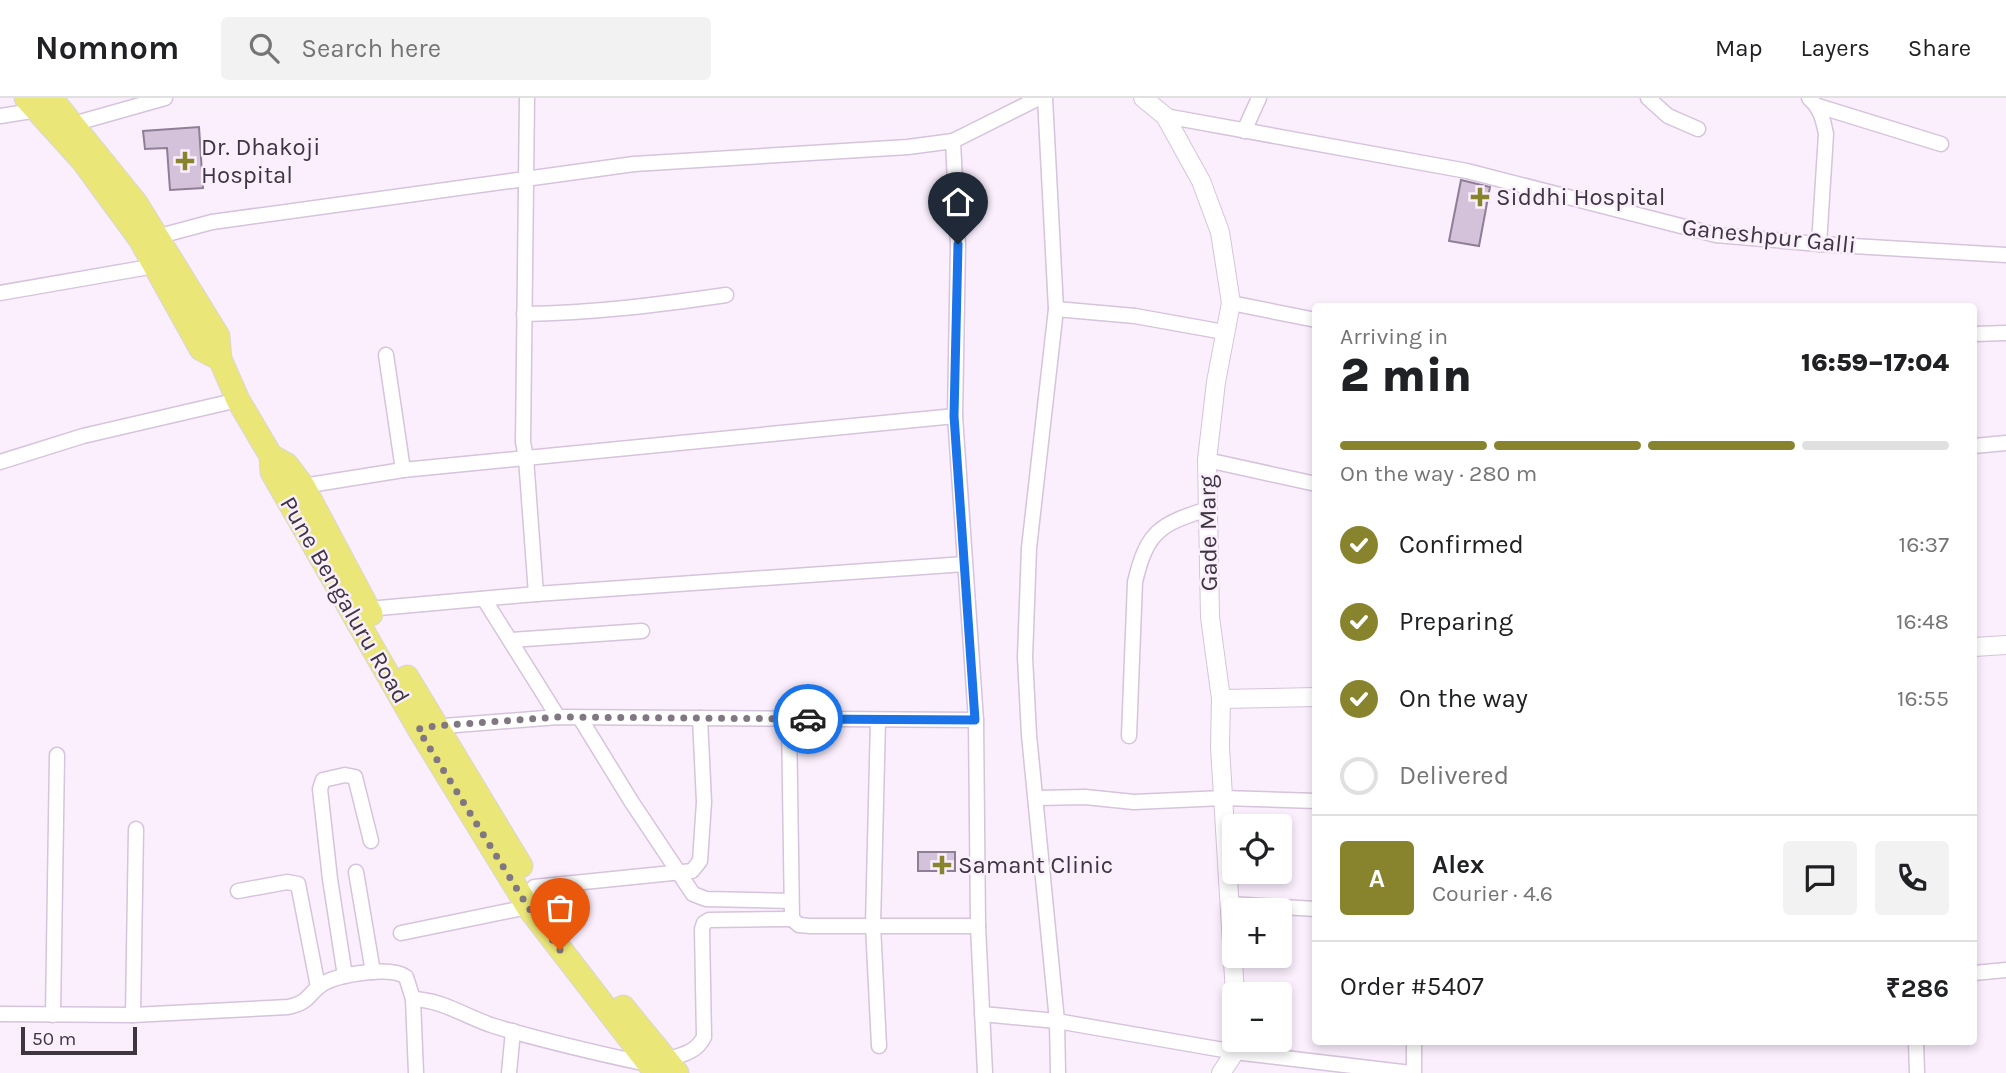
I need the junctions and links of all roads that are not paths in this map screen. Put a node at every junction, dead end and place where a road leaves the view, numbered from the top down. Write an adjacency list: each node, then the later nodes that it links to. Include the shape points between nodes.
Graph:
1 (164, 98): 12 (street)
2 (527, 98): 17 (street)
3 (1039, 98): 15 (street)
4 (1045, 98): 25 (street)
5 (1143, 98): 11 (street, Gade Marg)
6 (1259, 98): 14 (street)
7 (1648, 98): 13 (street, via 1668,116)
8 (38, 102): 10 (street); 12 (main road, Pune Bengaluru Road); 21 (main road, Pune Bengaluru Road)
9 (1814, 102): 16 (street); 19 (street, via 1826,134)
10 (0, 116)
11 (1165, 116): 14 (street, Ganeshpur Galli); 24 (street, Gade Marg, via 1201,181 1220,232)
12 (73, 124): 18 (main road, Pune Bengaluru Road, via 118,178)
13 (1698, 129)
14 (1244, 131): 19 (street, Ganeshpur Galli, via 1467,171 1716,235)
15 (953, 141): 17 (street, via 634,164); 34 (street, via 958,244)
16 (1941, 144)
17 (525, 179): 18 (street, via 212,222); 26 (street)
18 (156, 237): 32 (main road, Pune Bengaluru Road, via 218,336)
19 (1819, 244): 20 (street, Ganeshpur Galli)
20 (2006, 255)
21 (155, 266): 22 (street); 32 (main road, Pune Bengaluru Road, via 201,349)
22 (0, 293)
23 (726, 295): 26 (street, via 606,311)
24 (1231, 303): 27 (street); 28 (street, Gade Marg)
25 (1056, 309): 28 (street, via 1135,316); 64 (street, via 1029,548 1025,657)
26 (524, 314): 38 (street)
27 (1312, 319)
28 (1224, 332): 39 (street, Gade Marg)
29 (2006, 333): 30 (street)
30 (1977, 334)
31 (386, 355): 41 (street)
32 (220, 359): 33 (main road, Pune Bengaluru Road)
33 (238, 400): 37 (main road, Pune Bengaluru Road); 40 (street, via 83,436)
34 (954, 416): 38 (street); 45 (street)
35 (2006, 443): 36 (street)
36 (1977, 446)
37 (271, 456): 43 (main road, via 287,465); 61 (main road, Pune Bengaluru Road, via 272,472)
38 (526, 458): 41 (street); 46 (street)
39 (1207, 460): 42 (street); 44 (street, Gade Marg)
40 (0, 462)
41 (403, 470): 43 (street)
42 (1312, 483)
43 (303, 486): 48 (main road)
44 (1208, 509): 54 (street, Gade Marg, via 1210,617); 62 (street, via 1173,520 1155,533 1141,558 1135,582)
45 (965, 564): 46 (street); 60 (street)
46 (536, 594): 47 (street)
47 (484, 599): 48 (street); 50 (street)
48 (368, 609): 61 (main road)
49 (642, 631): 50 (street)
50 (511, 639): 55 (street)
51 (2006, 645): 52 (street)
52 (1977, 647)
53 (1312, 697): 54 (street)
54 (1222, 699): 65 (street, Gade Marg)
55 (558, 717): 56 (street); 61 (street)
56 (580, 718): 57 (street); 70 (street)
57 (700, 718): 58 (street); 70 (street, via 704,802 700,862 692,871)
58 (789, 719): 59 (street); 74 (street)
59 (878, 720): 60 (street); 78 (street)
60 (975, 720): 79 (street)
61 (427, 728): 72 (main road)
62 (1129, 736)
63 (57, 755): 89 (street)
64 (1036, 798): 65 (street, via 1134,802); 91 (street)
65 (1223, 798): 66 (street); 73 (street, Gade Marg)
66 (1312, 801)
67 (136, 829): 90 (street)
68 (371, 841): 84 (street, via 355,777 323,780 320,789 330,879)
69 (356, 872): 82 (street)
70 (680, 873): 72 (street); 74 (street, via 698,897)
71 (238, 891): 85 (street, via 298,884)
72 (531, 897): 80 (street); 99 (main road, via 544,905)
73 (1229, 898)
74 (791, 901): 77 (street)
75 (1292, 908): 76 (street)
76 (1312, 909)
77 (792, 919): 78 (street, via 810,926); 99 (street, via 704,923 704,1037 693,1051)
78 (873, 925): 79 (street); 96 (street)
79 (978, 926): 88 (street)
80 (401, 933)
81 (2006, 970): 83 (street)
82 (373, 972): 84 (street); 86 (street, via 402,974)
83 (1977, 973)
84 (345, 976): 85 (street)
85 (318, 987): 90 (street, via 302,1004 288,1007)
86 (413, 999): 92 (street, via 429,999); 100 (street)
87 (0, 1014): 89 (street)
88 (982, 1014): 91 (street); 102 (street)
89 (53, 1015): 90 (street)
90 (133, 1015)
91 (1057, 1021): 93 (street); 103 (street)
92 (513, 1031): 99 (street); 101 (street)
93 (1222, 1044)
94 (1414, 1045): 105 (street)
95 (1916, 1045): 106 (street)
96 (879, 1046)
97 (1232, 1052): 104 (street)
98 (1274, 1052): 105 (street)
99 (661, 1067)
100 (416, 1073)
101 (509, 1073)
102 (985, 1073)
103 (1058, 1073)
104 (1221, 1073)
105 (1412, 1073)
106 (1917, 1073)

